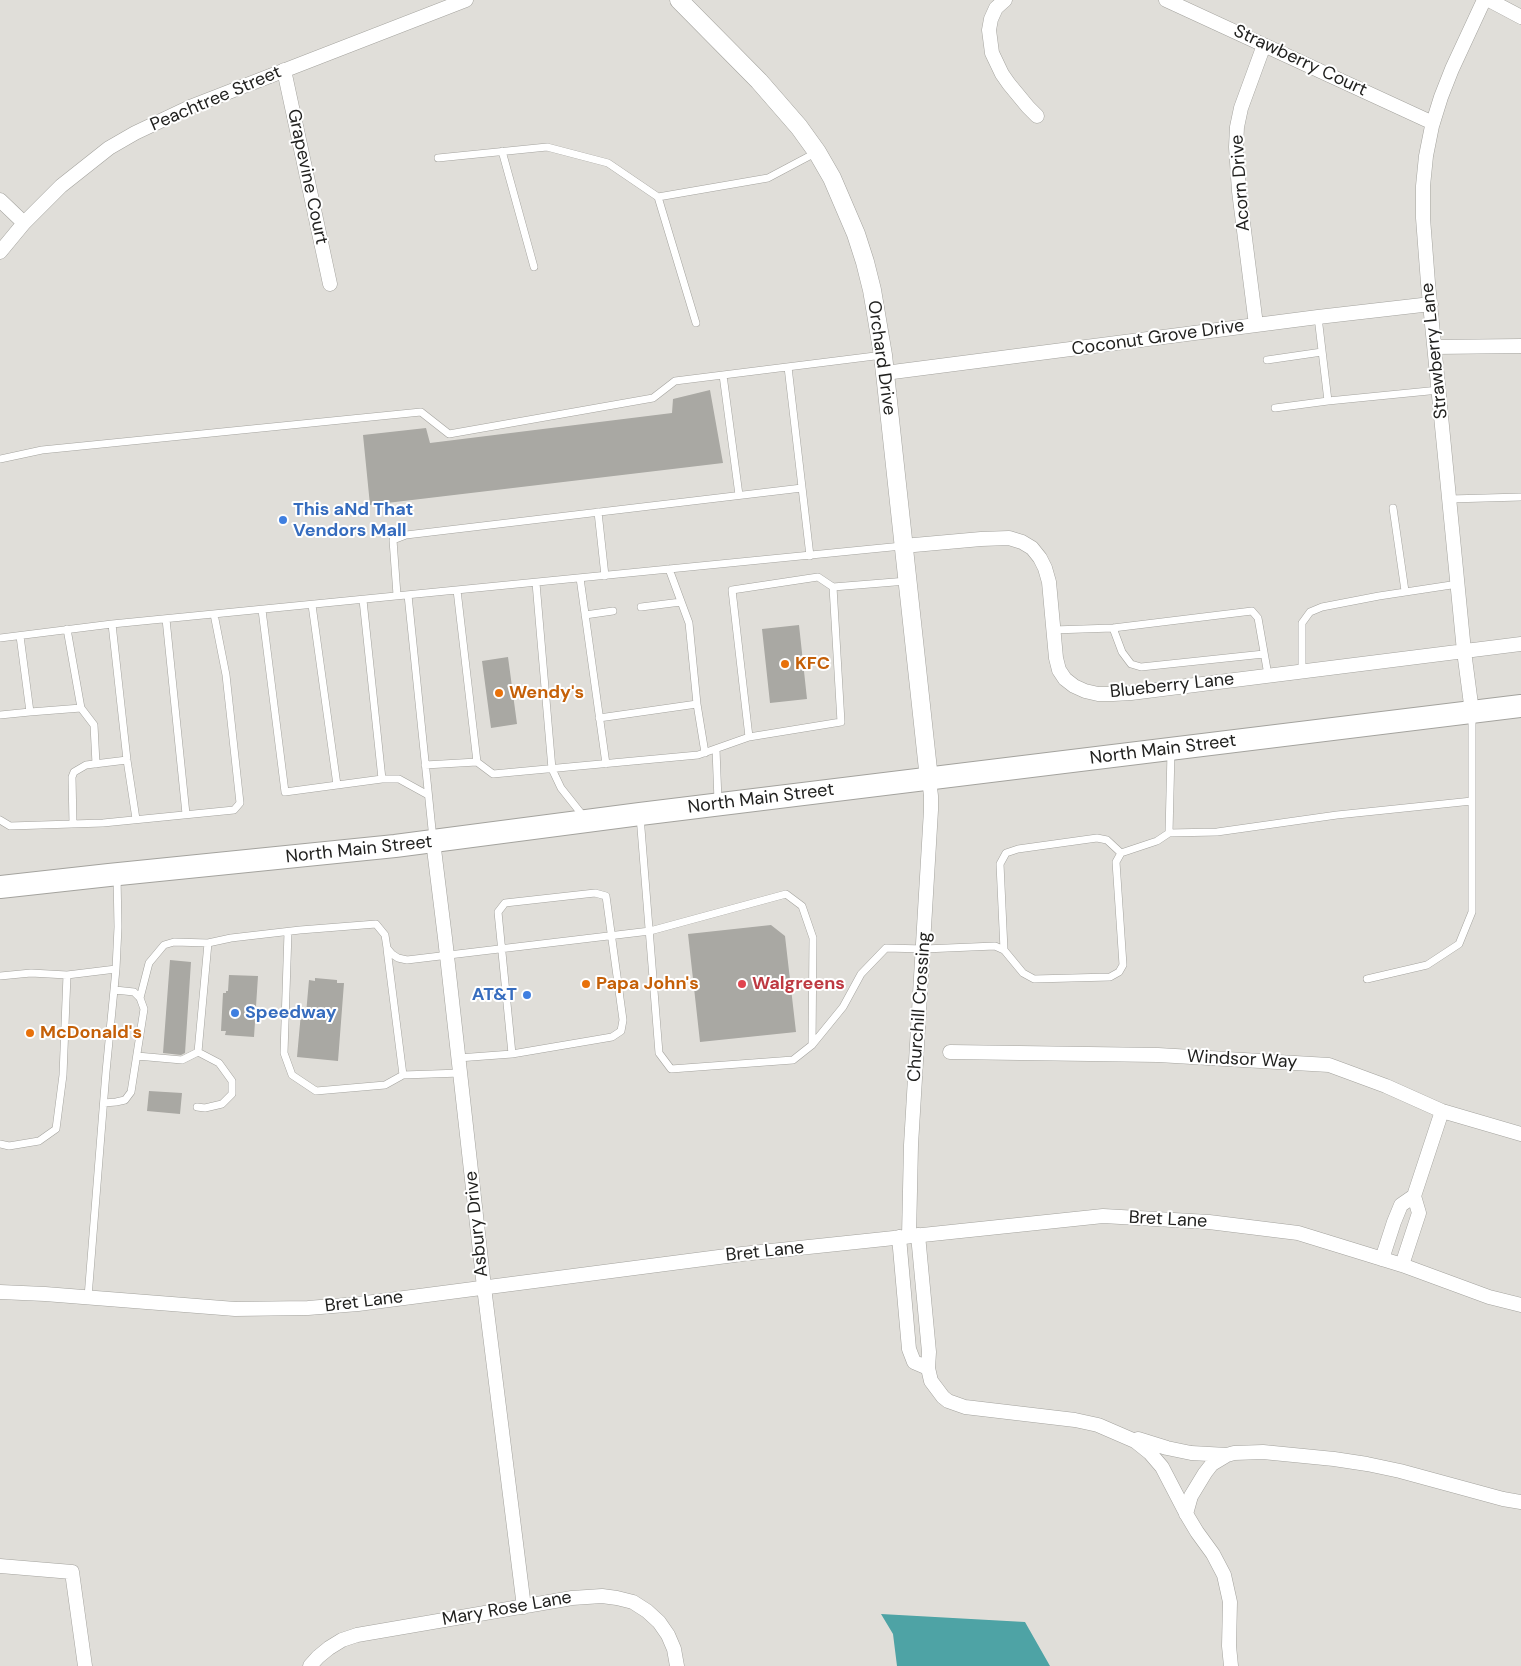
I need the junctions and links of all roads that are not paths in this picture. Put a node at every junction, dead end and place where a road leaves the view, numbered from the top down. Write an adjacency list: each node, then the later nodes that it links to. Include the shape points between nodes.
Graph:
1 (466, 0): 9 (street, Peachtree Street)
2 (679, 0): 13 (street, Orchard Drive, via 780,103)
3 (1005, 0): 10 (street, via 991,18 992,53 1002,74)
4 (1166, 0): 8 (street, Strawberry Court)
5 (1484, 0): 11 (street, Strawberry Lane, via 1452,70)
6 (1489, 0): 7 (street)
7 (1521, 17)
8 (1264, 45): 11 (street, Strawberry Court); 24 (street, Acorn Drive, via 1241,108 1236,147)
9 (284, 70): 17 (street, Peachtree Street, via 190,107 135,133 85,166); 20 (street, Grapevine Court)
10 (1037, 116)
11 (1433, 123): 21 (street, Strawberry Lane, via 1423,186)
12 (502, 152): 14 (lane); 15 (lane, via 548,147 608,163); 19 (lane)
13 (817, 152): 15 (lane, via 768,178); 28 (street, Orchard Drive, via 856,234 872,290)
14 (438, 158)
15 (658, 197): 23 (lane)
16 (0, 200): 17 (street)
17 (24, 223): 18 (street, Peachtree Street)
18 (0, 252)
19 (534, 267)
20 (330, 284)
21 (1431, 304): 22 (street, Coconut Grove Drive); 26 (street, Strawberry Lane)
22 (1318, 317): 24 (street, Coconut Grove Drive); 27 (lane)
23 (696, 322)
24 (1256, 325): 31 (street, Coconut Grove Drive)
25 (1521, 346): 26 (street)
26 (1435, 347): 33 (street, Strawberry Lane)
27 (1322, 352): 29 (lane); 34 (lane)
28 (883, 355): 30 (lane); 31 (street, Orchard Drive)
29 (1267, 360)
30 (788, 367): 32 (lane); 37 (lane)
31 (885, 373): 43 (street, Orchard Drive)
32 (723, 375): 36 (lane, via 675,381 653,398 449,434 421,412 42,450); 38 (lane)
33 (1439, 390): 34 (lane); 40 (street, Strawberry Lane)
34 (1328, 401): 35 (lane)
35 (1275, 408)
36 (0, 459)
37 (802, 488): 38 (lane); 44 (lane)
38 (739, 495): 42 (lane)
39 (1521, 497): 40 (lane)
40 (1450, 500): 50 (street, Strawberry Lane)
41 (1393, 508): 53 (lane)
42 (598, 512): 46 (lane); 55 (lane, via 406,535 393,540)
43 (903, 546): 44 (lane); 48 (street, Orchard Drive); 68 (street, Blueberry Lane, via 996,538 1022,542 1032,548 1045,568)
44 (810, 556): 45 (lane)
45 (669, 569): 46 (lane); 57 (lane)
46 (605, 576): 47 (lane)
47 (580, 578): 49 (lane); 63 (lane)
48 (907, 581): 51 (lane); 93 (street, Orchard Drive)
49 (536, 583): 52 (lane); 92 (lane)
50 (1458, 584): 53 (lane); 72 (street, Strawberry Lane)
51 (833, 587): 83 (lane, via 841,722); 83 (lane, via 818,576 732,590)
52 (457, 590): 54 (lane); 88 (lane)
53 (1404, 592): 74 (lane, via 1310,612 1302,623)
54 (408, 595): 55 (lane); 91 (lane)
55 (397, 596): 56 (lane)
56 (363, 600): 58 (lane); 94 (lane)
57 (681, 602): 59 (lane); 76 (lane, via 689,623)
58 (312, 605): 60 (lane); 95 (lane)
59 (641, 607)
60 (262, 610): 62 (lane); 95 (lane, via 285,792)
61 (613, 611): 63 (lane)
62 (214, 614): 64 (lane); 99 (lane, via 226,675 240,803 234,810)
63 (585, 615): 82 (lane)
64 (166, 619): 65 (lane); 99 (lane)
65 (112, 624): 67 (lane); 87 (lane)
66 (1113, 628): 68 (lane); 73 (lane, via 1122,652 1131,664 1141,667); 73 (lane, via 1252,611 1258,618)
67 (67, 629): 69 (lane); 78 (lane)
68 (1053, 630): 75 (street, Blueberry Lane, via 1059,670 1065,679 1085,691 1113,694)
69 (20, 636): 70 (lane); 79 (lane)
70 (0, 638)
71 (1521, 644): 72 (street, Blueberry Lane)
72 (1464, 651): 74 (street, Blueberry Lane); 80 (street, Strawberry Lane)
73 (1264, 654): 75 (lane)
74 (1302, 671): 75 (street, Blueberry Lane)
75 (1268, 675)
76 (697, 704): 82 (lane); 86 (lane)
77 (1521, 706): 80 (main road, North Main Street)
78 (81, 708): 79 (lane); 89 (lane, via 94,725)
79 (30, 712): 81 (lane)
80 (1472, 712): 85 (main road, North Main Street); 97 (lane)
81 (0, 716)
82 (599, 718): 90 (lane)
83 (749, 737): 84 (lane)
84 (716, 748): 86 (lane); 98 (lane)
85 (1171, 749): 93 (main road, North Main Street); 105 (lane)
86 (705, 753): 90 (lane)
87 (127, 760): 89 (lane); 101 (lane)
88 (477, 762): 91 (lane); 92 (lane, via 492,774)
89 (96, 764): 104 (lane, via 86,765 72,777)
90 (606, 764): 92 (lane)
91 (425, 765): 96 (lane)
92 (552, 769): 103 (lane, via 561,788)
93 (929, 778): 98 (main road, North Main Street); 116 (street, Churchill Crossing, via 932,796)
94 (382, 779): 95 (lane); 96 (lane, via 399,779)
95 (337, 785)
96 (428, 795): 106 (lane)
97 (1472, 801): 105 (lane, via 1216,832); 122 (lane, via 1472,912 1459,944 1427,965)
98 (718, 804): 100 (main road, North Main Street)
99 (186, 814): 101 (lane)
100 (640, 814): 103 (main road, North Main Street); 110 (lane)
101 (136, 819): 104 (lane)
102 (0, 820): 104 (lane, via 10,826)
103 (588, 821): 106 (main road, North Main Street)
104 (73, 824)
105 (1169, 833): 107 (lane, via 1157,841)
106 (433, 841): 108 (main road, North Main Street); 118 (street, Asbury Drive)
107 (1121, 853): 117 (lane, via 1107,840 1097,838 1006,853 1000,864); 117 (lane, via 1116,862 1123,965 1119,972 1110,977 1034,979 1023,973)
108 (117, 874): 109 (main road, North Main Street); 119 (lane)
109 (0, 888)
110 (650, 931): 112 (lane); 125 (lane, via 659,1053 671,1069 793,1060); 125 (lane, via 786,894 802,906 813,938)
111 (288, 932): 113 (lane); 114 (lane, via 376,924 385,935); 132 (lane, via 284,1053 292,1075 316,1091 384,1085)
112 (610, 935): 115 (lane); 115 (lane, via 606,896 595,893 506,903 498,912); 128 (lane, via 623,1020 621,1031 612,1037)
113 (208, 943): 124 (lane, via 174,942 164,945 149,963); 126 (lane)
114 (387, 948): 118 (lane, via 398,958 407,960); 132 (lane)
115 (500, 949): 118 (lane); 128 (lane)
116 (924, 949): 117 (lane, via 995,946); 125 (lane, via 886,948 861,974 843,1007); 139 (street, Churchill Crossing, via 910,1166)
117 (1004, 950)
118 (447, 956): 130 (street, Asbury Drive)
119 (116, 969): 120 (lane); 123 (lane)
120 (67, 975): 121 (lane, via 31,972); 137 (lane, via 63,1075 56,1129 39,1142)
121 (0, 976)
122 (1367, 979)
123 (115, 990): 124 (lane, via 128,990); 133 (lane)
124 (140, 998): 129 (lane, via 144,1009)
125 (812, 1045)
126 (198, 1052): 129 (lane, via 182,1060); 134 (lane, via 220,1064 232,1081 232,1094 222,1104)
127 (950, 1052): 135 (street, Windsor Way, via 1158,1055 1329,1065)
128 (512, 1054): 130 (lane)
129 (137, 1056): 133 (lane, via 129,1096 122,1102)
130 (458, 1058): 131 (street, Asbury Drive)
131 (460, 1073): 132 (lane); 142 (street, Asbury Drive)
132 (403, 1075)
133 (104, 1103): 144 (lane)
134 (197, 1107)
135 (1442, 1111): 136 (street, Windsor Way); 138 (street)
136 (1521, 1134)
137 (0, 1144)
138 (1414, 1196): 140 (street, via 1401,1205); 141 (street, via 1419,1214)
139 (909, 1236): 140 (street, Bret Lane, via 1103,1216 1209,1222 1298,1234); 142 (street, Bret Lane); 146 (street, via 929,1352); 146 (street, via 909,1348 914,1362)
140 (1382, 1259): 141 (street, Bret Lane)
141 (1402, 1265): 145 (street, Bret Lane, via 1489,1297)
142 (484, 1287): 144 (street, Bret Lane, via 358,1304 283,1310); 152 (street, Asbury Drive)
143 (0, 1292): 144 (street, Bret Lane)
144 (88, 1297)
145 (1521, 1304)
146 (928, 1368): 147 (street, via 931,1381 943,1397 965,1407 1076,1420)
147 (1118, 1433): 148 (street, via 1191,1453); 150 (street, via 1136,1441 1162,1466)
148 (1227, 1455): 149 (street, via 1263,1452 1367,1464); 150 (street, via 1212,1464 1205,1473 1191,1496)
149 (1521, 1502)
150 (1186, 1514): 156 (street, via 1224,1575 1230,1602)
151 (0, 1566): 153 (street, via 72,1572)
152 (524, 1606): 154 (street, Mary Rose Lane, via 357,1635 329,1648); 155 (street, Mary Rose Lane, via 587,1596 633,1602 659,1622 668,1635)
153 (85, 1666)
154 (310, 1666)
155 (678, 1666)
156 (1231, 1666)

